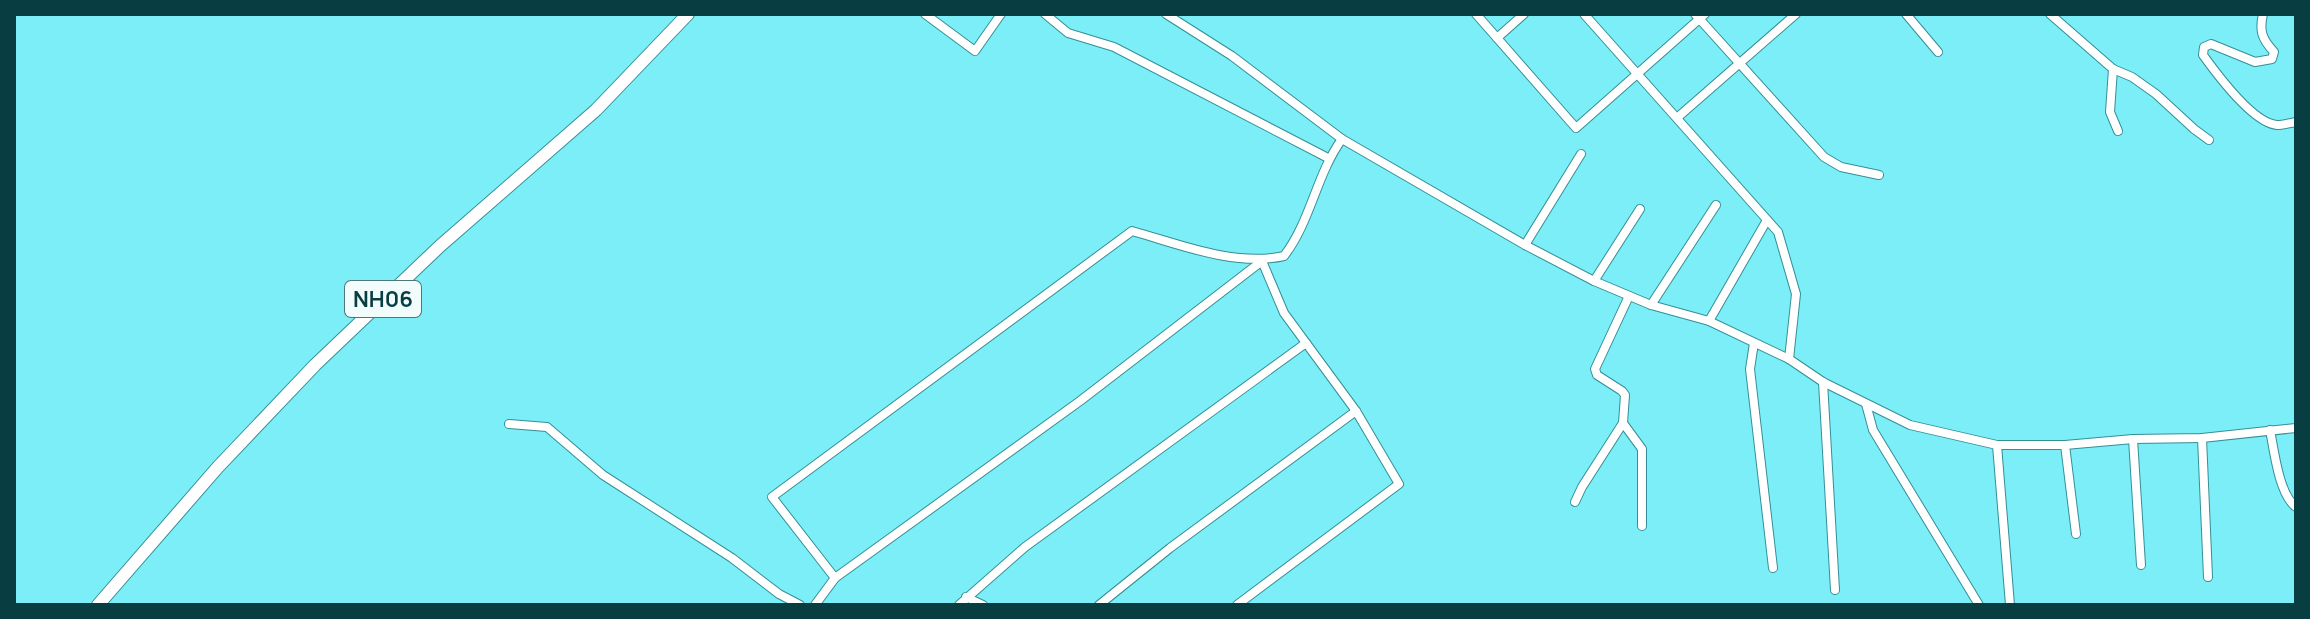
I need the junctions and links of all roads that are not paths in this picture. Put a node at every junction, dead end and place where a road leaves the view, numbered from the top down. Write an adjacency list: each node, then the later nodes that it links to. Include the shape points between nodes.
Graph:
1 (688, 14): 60 (main road, NH06, via 596,110 440,246 315,365 207,478)
2 (925, 14): 3 (street, via 975,51)
3 (1001, 14)
4 (1045, 14): 25 (street, via 1068,33 1114,47)
5 (1166, 14): 22 (street)
6 (1476, 14): 14 (street)
7 (1524, 14): 14 (street)
8 (1584, 14): 18 (street)
9 (1796, 14): 16 (street)
10 (1906, 14): 15 (street)
11 (2050, 14): 17 (street)
12 (2263, 14): 20 (street, via 2260,28 2274,52 2272,59 2255,62 2211,44 2203,55 2225,87 2263,120 2275,125)
13 (1700, 16): 16 (street); 18 (street)
14 (1497, 38): 18 (street, via 1576,128)
15 (1938, 52)
16 (1739, 62): 19 (street); 26 (street, via 1824,157 1841,167)
17 (2113, 69): 21 (street, via 2110,112); 23 (street, via 2156,94)
18 (1637, 75): 19 (street)
19 (1678, 117): 29 (street)
20 (2296, 122)
21 (2118, 131)
22 (1342, 139): 25 (street); 30 (street)
23 (2209, 140)
24 (1581, 154): 30 (street)
25 (1328, 158): 31 (street, via 1298,238 1284,256)
26 (1879, 175)
27 (1716, 205): 34 (street)
28 (1640, 209): 32 (street)
29 (1767, 220): 35 (street); 38 (street, via 1778,232 1796,294)
30 (1525, 245): 32 (street)
31 (1262, 261): 36 (street, via 1284,313); 57 (street); 57 (street, via 1132,231 910,393 772,497)
32 (1594, 281): 33 (street)
33 (1629, 296): 34 (street); 42 (street, via 1595,369 1625,395)
34 (1651, 305): 35 (street)
35 (1709, 321): 37 (street)
36 (1306, 343): 41 (street); 59 (street, via 1025,547)
37 (1754, 343): 38 (street); 55 (street, via 1750,369)
38 (1789, 359): 39 (street)
39 (1823, 382): 40 (street); 58 (street)
40 (1866, 404): 48 (street, via 1910,425); 67 (street, via 1873,430)
41 (1356, 411): 65 (street); 66 (street, via 1399,484)
42 (1623, 423): 50 (street); 52 (street, via 1642,449)
43 (509, 424): 61 (street, via 547,427 603,475)
44 (2296, 428): 45 (street)
45 (2270, 430): 46 (street); 51 (street, via 2289,502)
46 (2202, 438): 47 (street); 56 (street)
47 (2133, 439): 49 (street); 54 (street)
48 (1997, 445): 49 (street); 68 (street)
49 (2065, 445): 53 (street)
50 (1575, 502)
51 (2296, 507)
52 (1642, 526)
53 (2076, 534)
54 (2141, 565)
55 (1773, 568)
56 (2208, 577)
57 (835, 578): 62 (street)
58 (1835, 590)
59 (966, 597): 63 (street); 64 (street)
60 (98, 605)
61 (800, 605)
62 (815, 605)
63 (959, 605)
64 (983, 605)
65 (1099, 605)
66 (1237, 605)
67 (1979, 605)
68 (2010, 605)

